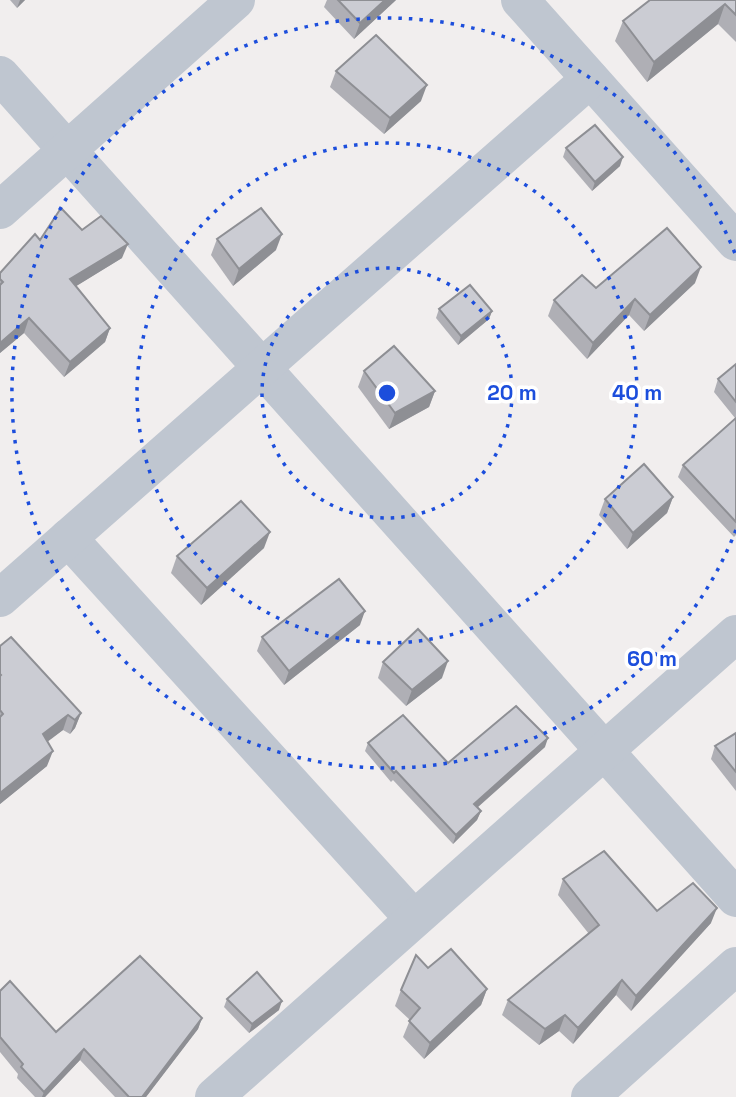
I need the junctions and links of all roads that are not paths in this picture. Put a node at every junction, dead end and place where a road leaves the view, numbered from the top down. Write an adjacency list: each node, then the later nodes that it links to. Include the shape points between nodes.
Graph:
1 (236, 0): 5 (street)
2 (520, 0): 4 (street)
3 (0, 75): 5 (street)
4 (590, 79): 7 (street); 8 (street)
5 (67, 150): 6 (street); 8 (street)
6 (0, 210)
7 (736, 243)
8 (261, 368): 9 (street); 12 (street)
9 (68, 538): 10 (street); 14 (street)
10 (0, 598)
11 (736, 634): 12 (street)
12 (604, 751): 13 (street); 14 (street)
13 (736, 898)
14 (414, 919): 16 (street)
15 (736, 966): 17 (street)
16 (214, 1097)
17 (590, 1097)

